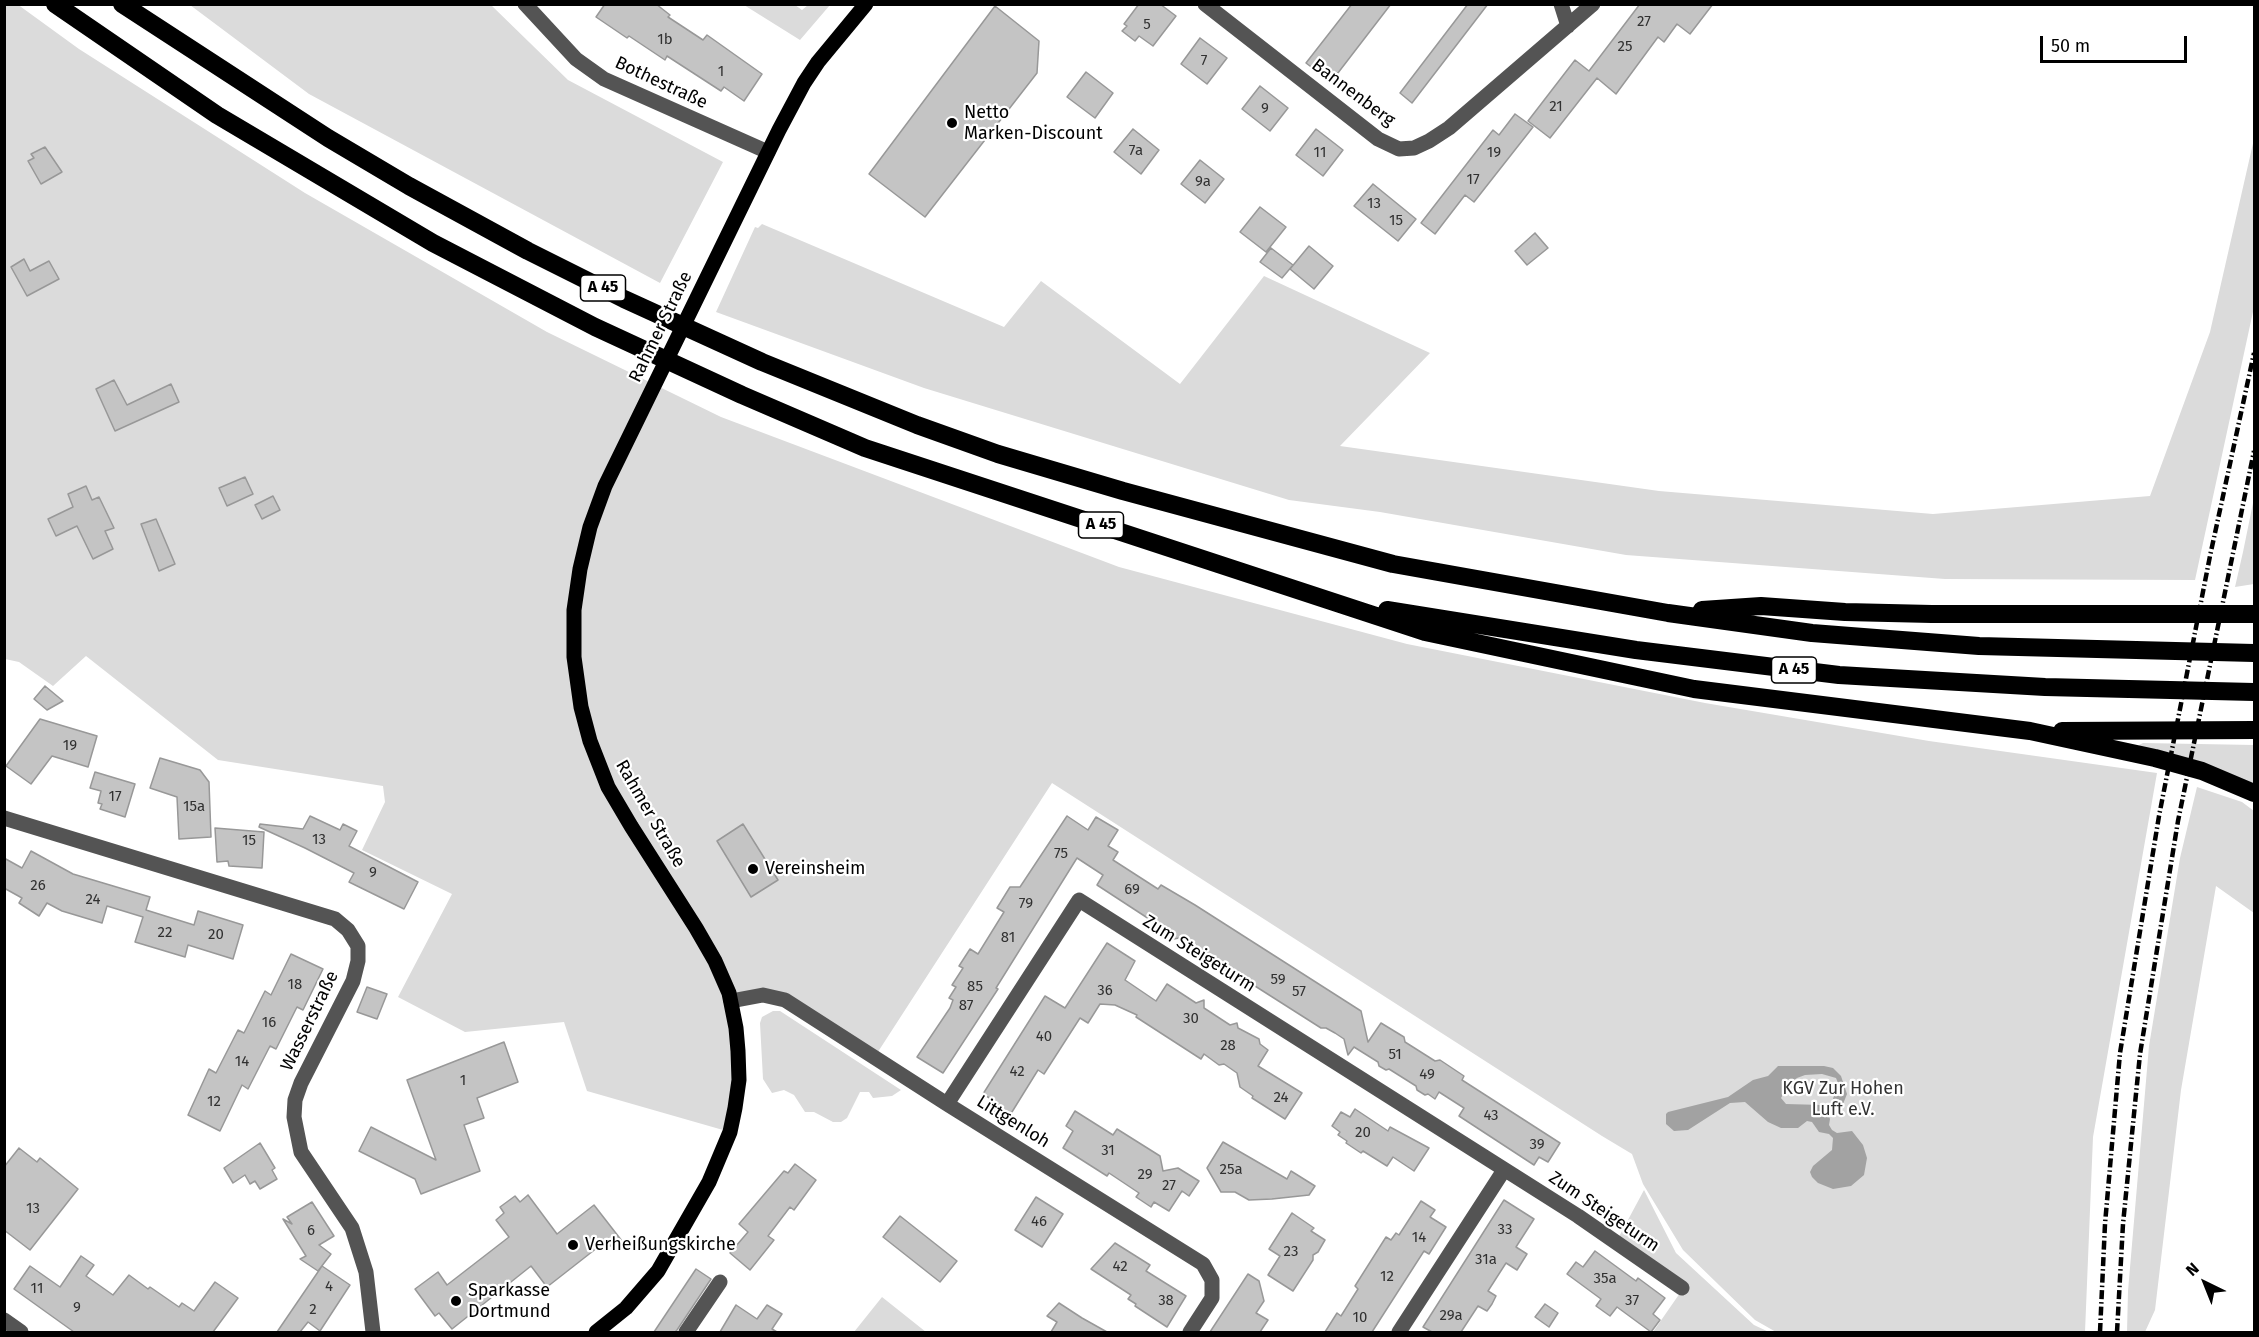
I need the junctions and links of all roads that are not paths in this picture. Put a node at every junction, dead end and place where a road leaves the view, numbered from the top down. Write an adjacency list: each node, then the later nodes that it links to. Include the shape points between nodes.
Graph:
1 (55, 4): 10 (highway, A 45, via 217,115 349,195 482,270 595,327 865,448)
2 (122, 4): 12 (highway, A 45, via 328,138 528,251 751,357 867,405 998,454 1393,564)
3 (525, 4): 9 (street, Bothestraße, via 576,59 604,79)
4 (866, 4): 9 (main road, Rahmer Straße, via 804,83)
5 (1205, 4): 8 (street, Bannenberg, via 1378,139 1399,149 1414,148 1449,128)
6 (1561, 4): 8 (street)
7 (1593, 4): 8 (street, Bannenberg)
8 (1568, 26)
9 (768, 152): 21 (main road, Rahmer Straße, via 613,469 590,527 576,600 574,657 590,741 608,787 696,928)
10 (1338, 602): 16 (highway, A 45, via 1636,650 1839,675 2045,687); 18 (highway, via 1425,632 1694,688)
11 (2254, 608): 13 (highway)
12 (1668, 613): 13 (highway, via 1761,606 1932,615); 15 (highway, A 45, via 1812,633 1979,646)
13 (2225, 613): 14 (highway)
14 (2254, 614)
15 (2254, 653)
16 (2254, 692)
17 (2254, 730): 18 (highway)
18 (2030, 731): 19 (highway, via 2202,771)
19 (2254, 794)
20 (4, 818): 28 (street, Wasserstraße, via 334,919 348,930 358,946 353,981 301,1083 294,1117 301,1152 352,1228 366,1272)
21 (731, 1001): 22 (street, Littgenloh, via 763,995 785,1000); 29 (main road, Rahmer Straße, via 739,1080 730,1132 718,1162 658,1271 626,1308)
22 (947, 1104): 23 (street, Zum Steigeturm, via 1078,900); 31 (street, Littgenloh, via 1203,1264 1212,1280 1212,1298)
23 (1504, 1170): 25 (street, Zum Steigeturm); 32 (street)
24 (720, 1282): 30 (street)
25 (1682, 1288)
26 (4, 1320): 27 (street)
27 (21, 1332)
28 (373, 1332)
29 (596, 1332)
30 (686, 1332)
31 (1190, 1332)
32 (1400, 1332)

